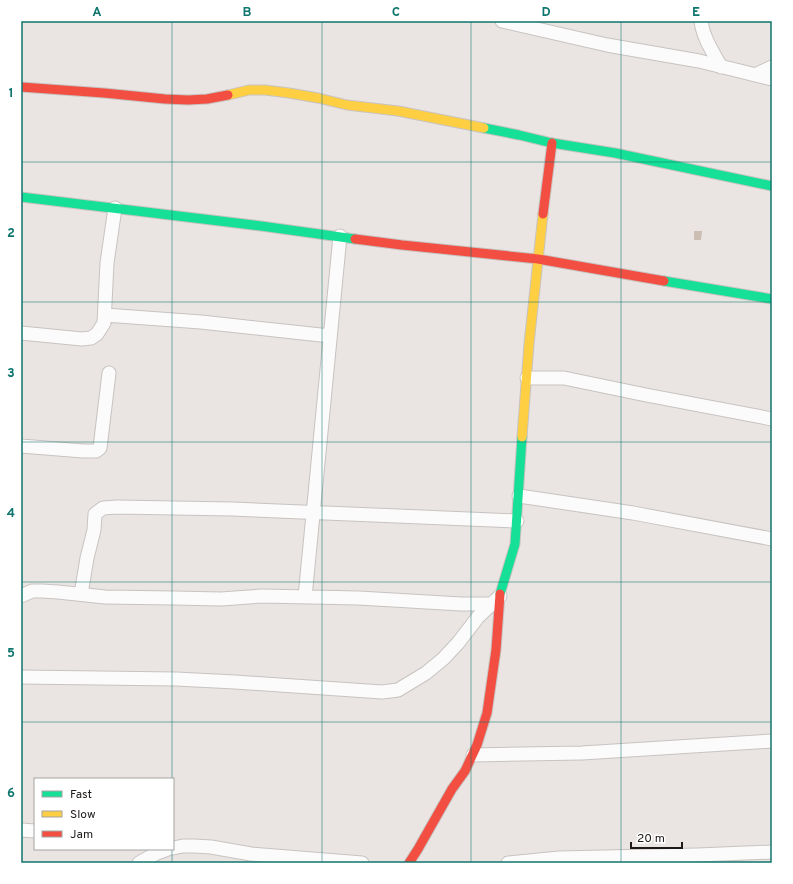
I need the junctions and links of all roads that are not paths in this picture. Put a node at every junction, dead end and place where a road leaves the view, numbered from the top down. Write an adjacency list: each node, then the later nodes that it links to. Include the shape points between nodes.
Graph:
1 (502, 21): 3 (street)
2 (701, 21): 3 (street, via 702,29)
3 (721, 67): 5 (street)
4 (772, 67): 5 (street)
5 (755, 75): 6 (street)
6 (772, 79)
7 (21, 87): 8 (street, via 188,100 207,99 249,90 289,92 347,105 398,111)
8 (552, 143): 9 (street, via 615,153); 13 (street)
9 (772, 186)
10 (21, 197): 11 (street)
11 (116, 208): 12 (street); 15 (street, via 107,263)
12 (340, 236): 13 (street); 17 (street)
13 (538, 259): 14 (street); 19 (street)
14 (772, 298)
15 (105, 315): 16 (street, via 101,328 91,338); 17 (street)
16 (21, 333)
17 (330, 336): 23 (street)
18 (109, 372): 21 (street, via 100,448 96,451 83,451)
19 (527, 378): 20 (street, via 564,378); 22 (street)
20 (772, 419)
21 (21, 446)
22 (519, 496): 24 (street); 25 (street, via 633,513)
23 (314, 512): 24 (street); 26 (street, via 103,508 95,514); 28 (street)
24 (517, 521): 29 (street, via 515,544)
25 (772, 539)
26 (81, 594): 27 (street, via 32,591); 28 (street, via 105,597 221,599 262,596)
27 (21, 596)
28 (305, 597): 29 (street, via 461,604)
29 (496, 600): 30 (street, via 478,617 443,659 398,690 382,692 176,679); 32 (street, via 496,650 487,713)
30 (21, 677)
31 (772, 741): 32 (street, via 582,753)
32 (473, 755): 40 (street)
33 (21, 830): 34 (street)
34 (34, 831)
35 (176, 846): 39 (street, via 211,847 251,854)
36 (165, 850): 38 (street)
37 (772, 852): 41 (street, via 559,858)
38 (139, 863)
39 (362, 863)
40 (411, 863)
41 (508, 863)

